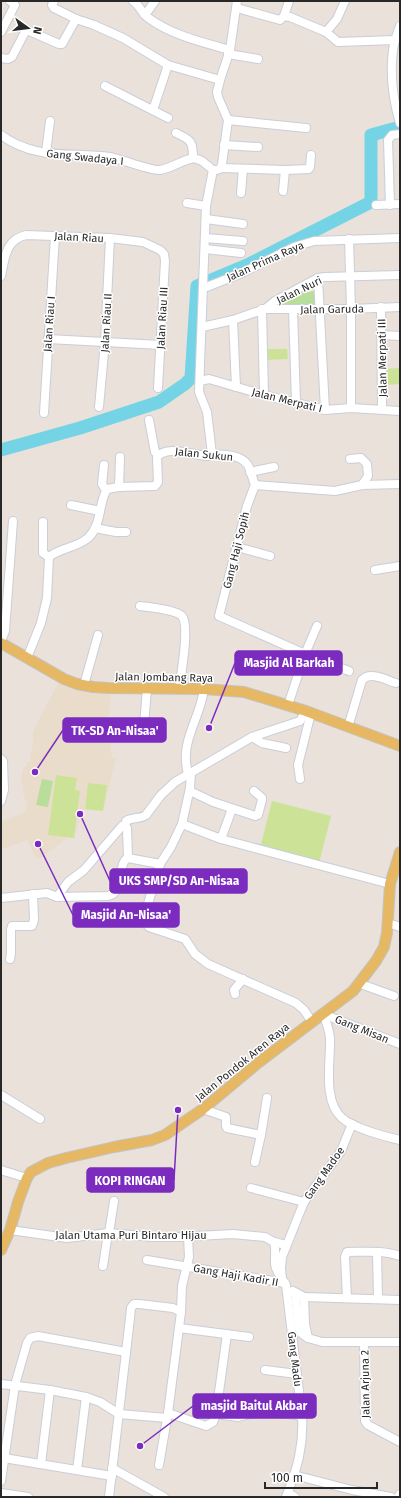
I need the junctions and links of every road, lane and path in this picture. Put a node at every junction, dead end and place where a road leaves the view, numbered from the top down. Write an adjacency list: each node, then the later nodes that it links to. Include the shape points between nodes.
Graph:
1 (10, 1): 12 (street, via 15,5)
2 (54, 1): 10 (street, via 54,8)
3 (133, 1): 8 (street)
4 (155, 1): 8 (street)
5 (289, 1): 9 (street)
6 (345, 1): 13 (street, via 337,19)
7 (236, 3): 9 (street, via 280,20); 15 (street)
8 (145, 15): 15 (street, via 186,38)
9 (284, 16): 13 (street)
10 (76, 19): 16 (street, via 62,44 27,30 12,57); 18 (street, via 94,24 123,38)
11 (400, 26): 14 (street)
12 (1, 32)
13 (326, 32): 14 (street, via 338,42)
14 (396, 40): 25 (street, via 392,74 394,104)
15 (229, 52): 17 (street); 19 (street)
16 (1, 58)
17 (258, 59)
18 (168, 65): 19 (street); 21 (street)
19 (220, 80): 23 (street, via 217,95)
20 (105, 86): 21 (street)
21 (153, 110): 22 (street)
22 (168, 118)
23 (228, 120): 26 (street); 30 (street)
24 (50, 122): 32 (street)
25 (400, 122)
26 (306, 128)
27 (176, 133): 34 (street, via 190,139)
28 (400, 134): 44 (street, via 389,137)
29 (1, 135): 32 (street, Gang Swadaya I, via 29,150)
30 (224, 145): 31 (street); 35 (street)
31 (258, 147)
32 (46, 153): 34 (street, Gang Swadaya I, via 110,157 158,170)
33 (311, 155): 38 (street, via 310,168)
34 (193, 158): 37 (street, via 202,161)
35 (221, 168): 36 (street); 37 (street)
36 (243, 169): 38 (street); 40 (street)
37 (212, 170): 45 (street)
38 (285, 170): 39 (street)
39 (283, 191)
40 (241, 193)
41 (188, 203): 45 (street)
42 (400, 204): 44 (street)
43 (376, 205): 44 (street)
44 (390, 205)
45 (206, 206): 46 (street)
46 (206, 219): 47 (street); 50 (street)
47 (243, 224)
48 (55, 236): 49 (street, Jalan Riau); 54 (street, Jalan Riau, via 20,236); 73 (street, Jalan Riau I)
49 (110, 238): 56 (street, Jalan Riau, via 143,242); 74 (street, Jalan Riau II)
50 (205, 238): 53 (street); 55 (street)
51 (400, 238): 52 (street, Jalan Prima Raya)
52 (349, 239): 60 (street); 62 (street, Jalan Prima Raya, via 314,240 304,243 242,273)
53 (243, 241)
54 (4, 247): 59 (street)
55 (205, 249): 57 (street); 62 (street)
56 (160, 250): 75 (street, Jalan Riau III, via 165,261)
57 (240, 253)
58 (400, 275): 60 (street, Jalan Nuri)
59 (1, 276)
60 (350, 276): 61 (street, Jalan Nuri); 67 (street)
61 (318, 278): 65 (street, Jalan Nuri); 66 (street)
62 (204, 286): 70 (street)
63 (381, 307): 64 (street, Jalan Garuda); 67 (street, Jalan Garuda); 71 (street, Jalan Merpati III)
64 (400, 307)
65 (264, 309): 68 (street, Jalan Garuda); 69 (street, Jalan Nuri); 79 (street)
66 (320, 309): 67 (street, Jalan Garuda); 68 (street, Jalan Garuda); 84 (street)
67 (351, 309): 82 (street)
68 (293, 310): 80 (street)
69 (233, 320): 70 (street, Jalan Nuri); 77 (street)
70 (202, 327): 76 (street)
71 (381, 336): 72 (street); 83 (street, Jalan Merpati III)
72 (400, 336)
73 (48, 339): 74 (street); 86 (street, Jalan Riau I)
74 (105, 342): 75 (street); 81 (street, Jalan Riau II)
75 (161, 345): 78 (street, Jalan Riau III)
76 (200, 381): 77 (street, Jalan Merpati I, via 209,380); 88 (street, via 200,396 207,412)
77 (236, 387): 79 (street, Jalan Merpati I)
78 (158, 388)
79 (264, 395): 80 (street, Jalan Merpati I)
80 (296, 402): 84 (street, Jalan Merpati I)
81 (99, 407)
82 (351, 408): 83 (street, Jalan Merpati I); 84 (street, Jalan Merpati I)
83 (382, 409): 85 (street, Jalan Merpati I)
84 (325, 410)
85 (400, 411)
86 (44, 413)
87 (149, 420): 89 (street, via 155,452)
88 (212, 454): 89 (street, Jalan Sukun, via 202,456 167,450); 94 (street, Jalan Sukun, via 243,460 248,464)
89 (158, 455): 98 (street, Jalan Sukun, via 157,485)
90 (120, 457): 98 (street)
91 (350, 459): 97 (street, via 361,458 367,464 368,476)
92 (104, 465): 99 (street, via 102,484)
93 (274, 467): 94 (street)
94 (250, 472): 96 (street, Jalan Sukun)
95 (400, 484): 97 (street)
96 (255, 485): 97 (street, via 335,491); 106 (street, Gang Haji Sopih)
97 (362, 485)
98 (119, 487): 99 (street, Jalan Sukun)
99 (106, 490): 101 (street)
100 (71, 506): 101 (street)
101 (100, 511): 104 (street)
102 (13, 521): 114 (street, via 5,631)
103 (43, 522): 107 (street, via 43,553)
104 (95, 528): 105 (street); 107 (street, via 88,537 72,548)
105 (126, 532)
106 (237, 547): 108 (street); 115 (street, Gang Haji Sopih, via 219,616)
107 (49, 556): 116 (street, via 47,598 41,623)
108 (270, 556)
109 (400, 566): 110 (street)
110 (374, 570)
111 (140, 606): 122 (street, via 175,612 181,615 184,621 186,631)
112 (317, 626): 115 (street)
113 (98, 635): 119 (street)
114 (1, 642): 116 (main road, Jalan Jombang Raya)
115 (305, 654): 117 (street); 123 (street)
116 (27, 658): 119 (main road, Jalan Jombang Raya, via 64,679)
117 (349, 670)
118 (396, 683): 126 (street, via 371,676 362,680)
119 (84, 685): 121 (main road, Jalan Jombang Raya)
120 (204, 688): 122 (main road, Jalan Jombang Raya); 123 (main road, Jalan Jombang Raya, via 244,692); 131 (street, via 185,747 186,766)
121 (147, 689): 122 (main road, Jalan Jombang Raya); 125 (street)
122 (179, 689)
123 (288, 705): 124 (main road, Jalan Jombang Raya)
124 (308, 712): 126 (main road, Jalan Jombang Raya); 127 (street, via 300,721); 132 (street, via 298,765)
125 (144, 725)
126 (348, 727): 128 (main road, Jalan Jombang Raya)
127 (252, 736): 129 (street, via 262,744); 131 (street)
128 (400, 746)
129 (286, 748)
130 (1, 759): 135 (street, via 4,790)
131 (190, 773): 133 (street); 138 (street, via 161,795 144,817 126,820)
132 (300, 779)
133 (190, 791): 136 (street); 137 (street)
134 (254, 791): 136 (street, via 262,798 258,815)
135 (1, 801)
136 (232, 809): 139 (street)
137 (182, 824): 139 (street); 142 (street)
138 (124, 826): 141 (street, via 127,828); 145 (street, via 84,870 68,882)
139 (221, 839): 143 (street)
140 (400, 852): 143 (main road, Jalan Pondok Aren Raya)
141 (128, 858): 142 (street); 145 (street, via 123,864 113,894)
142 (160, 864): 150 (street, via 144,917 145,923 149,927 186,939 201,960)
143 (390, 884): 147 (main road, Jalan Pondok Aren Raya)
144 (33, 894): 145 (street, via 46,893); 146 (street); 149 (street, via 32,926 12,926)
145 (57, 897)
146 (1, 898)
147 (388, 923): 148 (street); 151 (main road, Jalan Pondok Aren Raya, via 384,947)
148 (400, 927)
149 (10, 959)
150 (243, 979): 152 (street, via 234,990); 155 (street, via 296,1003)
151 (358, 984): 153 (street); 154 (main road, Jalan Pondok Aren Raya)
152 (235, 994)
153 (394, 996)
154 (323, 1014): 155 (main road, Jalan Pondok Aren Raya); 156 (street, Gang Misan); 161 (street, via 330,1038 329,1075 333,1102 338,1114)
155 (312, 1022): 159 (main road, Jalan Pondok Aren Raya)
156 (400, 1044)
157 (1, 1095): 160 (street)
158 (267, 1098): 162 (street)
159 (204, 1108): 162 (street, via 226,1117 227,1128); 166 (main road, Jalan Pondok Aren Raya, via 165,1135 48,1163 31,1172)
160 (40, 1119)
161 (352, 1124): 163 (street); 169 (street, Gang Madoe, via 341,1151)
162 (261, 1134): 164 (street)
163 (400, 1140)
164 (255, 1162)
165 (1, 1170): 166 (street)
166 (27, 1178): 170 (main road)
167 (251, 1188): 169 (street)
168 (114, 1201): 171 (street)
169 (304, 1202): 174 (street, Gang Madoe)
170 (10, 1230): 171 (street, Jalan Utama Puri Bintaro Hijau, via 67,1238); 175 (main road)
171 (109, 1233): 172 (street, Jalan Utama Puri Bintaro Hijau, via 153,1237); 179 (street)
172 (188, 1236): 173 (street, Jalan Utama Puri Bintaro Hijau, via 233,1234 265,1237); 180 (street)
173 (274, 1242): 174 (street, Jalan Utama Puri Bintaro Hijau); 181 (street, via 274,1264)
174 (286, 1245): 181 (street, Gang Madu, via 281,1268)
175 (1, 1250)
176 (377, 1252): 177 (street); 184 (street, via 345,1254); 185 (street)
177 (400, 1256)
178 (147, 1260): 180 (street, Gang Haji Kadir II)
179 (103, 1266)
180 (187, 1267): 181 (street, Gang Haji Kadir II); 187 (street, via 182,1286)
181 (284, 1283): 182 (street); 196 (street, Gang Madu)
182 (295, 1293): 183 (street); 191 (street, via 299,1328)
183 (304, 1297): 184 (street); 191 (street)
184 (347, 1298): 185 (street)
185 (378, 1298): 186 (street)
186 (400, 1300)
187 (181, 1312): 188 (street); 194 (street, via 173,1308 134,1304 130,1313)
188 (179, 1328): 189 (street); 203 (street)
189 (228, 1334): 190 (street); 202 (street)
190 (249, 1338)
191 (308, 1338): 192 (street, via 328,1342)
192 (364, 1342): 193 (street); 205 (street, Jalan Arjuna 2, via 365,1421)
193 (400, 1342)
194 (126, 1352): 198 (street, via 38,1336 30,1338); 201 (street)
195 (265, 1370): 196 (street)
196 (297, 1374): 204 (street, Gang Madu)
197 (1, 1384): 198 (street)
198 (16, 1385): 199 (street); 206 (street)
199 (50, 1390): 200 (street); 207 (street)
200 (86, 1397): 201 (street); 209 (street)
201 (119, 1414): 203 (street); 210 (street)
202 (216, 1414): 203 (street, via 213,1422 206,1426); 204 (street, via 238,1417 270,1411)
203 (168, 1416): 208 (street)
204 (302, 1416): 211 (street, Gang Madu, via 302,1445)
205 (400, 1442)
206 (4, 1458): 207 (street); 212 (street)
207 (41, 1464): 209 (street)
208 (159, 1465)
209 (77, 1470): 210 (street)
210 (112, 1472): 217 (street); 218 (street)
211 (294, 1475): 215 (street, Gang Madu); 219 (street)
212 (1, 1481)
213 (1, 1493): 216 (street)
214 (400, 1494): 220 (street)
215 (289, 1496)
216 (25, 1497)
217 (109, 1497)
218 (164, 1497)
219 (391, 1497)
220 (398, 1497)

